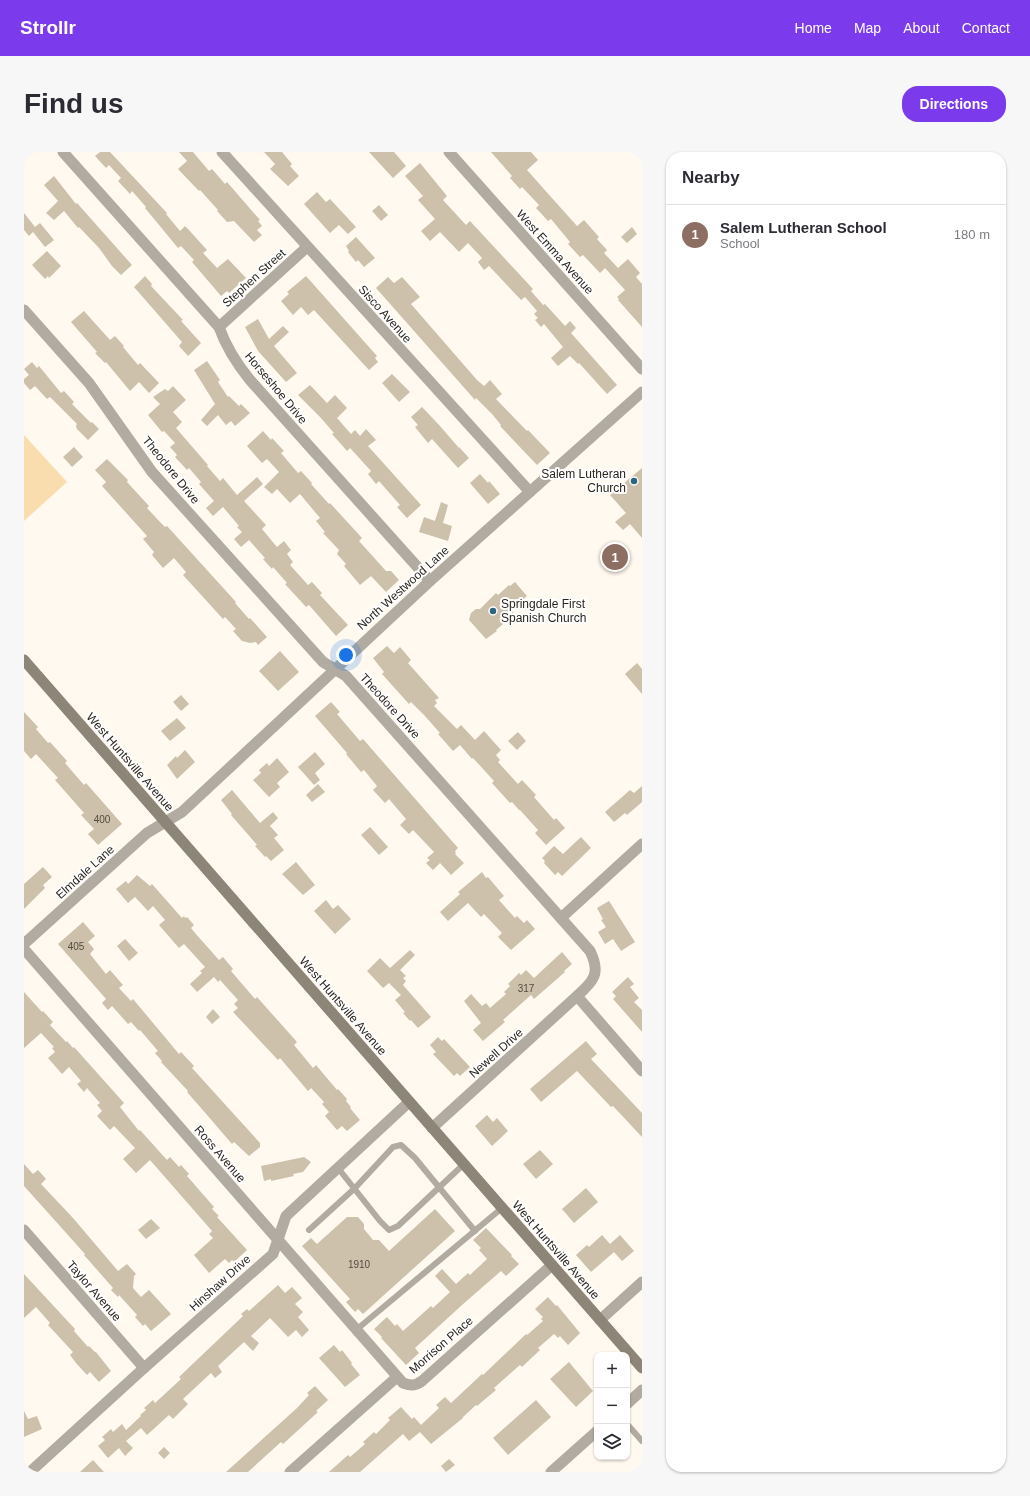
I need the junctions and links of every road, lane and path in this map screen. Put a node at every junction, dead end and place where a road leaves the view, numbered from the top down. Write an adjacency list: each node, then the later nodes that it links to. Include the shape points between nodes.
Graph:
1 (63, 152): 6 (street, Horseshoe Drive)
2 (222, 152): 4 (street, Sisco Avenue)
3 (449, 152): 7 (street, West Emma Avenue)
4 (307, 247): 6 (street, Stephen Street); 9 (street, Sisco Avenue)
5 (24, 310): 12 (street, Theodore Drive, via 90,383 152,472 323,662)
6 (219, 327): 10 (street, Horseshoe Drive, via 236,363 250,380)
7 (642, 369)
8 (642, 392): 9 (street, North Westwood Lane)
9 (530, 492): 10 (street, North Westwood Lane)
10 (430, 581): 12 (street, North Westwood Lane)
11 (24, 660): 13 (main road, West Huntsville Avenue)
12 (334, 669): 13 (street, North Westwood Lane, via 182,812); 15 (street, Theodore Drive, via 346,676)
13 (165, 822): 16 (street, Elmdale Lane, via 147,833); 20 (main road, West Huntsville Avenue)
14 (642, 844): 15 (street)
15 (560, 918): 18 (street, Theodore Drive, via 590,951 596,967 595,977)
16 (24, 944)
17 (24, 949): 30 (street, Ross Avenue)
18 (578, 996): 19 (street); 21 (street, Newell Drive)
19 (642, 1071)
20 (409, 1102): 21 (main road, West Huntsville Avenue); 23 (street, Hinshaw Drive)
21 (432, 1128): 22 (main road, West Huntsville Avenue)
22 (464, 1164): 25 (lane); 26 (main road, West Huntsville Avenue)
23 (338, 1168): 24 (lane); 30 (street, Hinshaw Drive, via 286,1216)
24 (355, 1188): 25 (lane, via 389,1230 398,1226); 25 (lane, via 393,1147 401,1145); 28 (lane)
25 (439, 1188): 29 (lane)
26 (502, 1208): 29 (lane); 31 (main road, West Huntsville Avenue)
27 (24, 1230): 35 (street, Taylor Avenue)
28 (309, 1230)
29 (475, 1231): 34 (lane)
30 (277, 1240): 34 (street, Ross Avenue); 35 (street, Hinshaw Drive, via 272,1254)
31 (552, 1265): 33 (main road, West Huntsville Avenue); 37 (street, Morrison Place, via 416,1385 410,1386)
32 (642, 1282): 33 (street)
33 (600, 1320): 36 (main road, West Huntsville Avenue)
34 (356, 1330): 37 (street, Ross Avenue)
35 (144, 1368): 43 (street, Hinshaw Drive)
36 (642, 1368)
37 (397, 1377): 44 (street, Morrison Place)
38 (642, 1390): 39 (street)
39 (630, 1401)
40 (630, 1427): 42 (lane)
41 (594, 1434): 45 (street)
42 (642, 1440)
43 (30, 1472)
44 (290, 1472)
45 (551, 1472)

